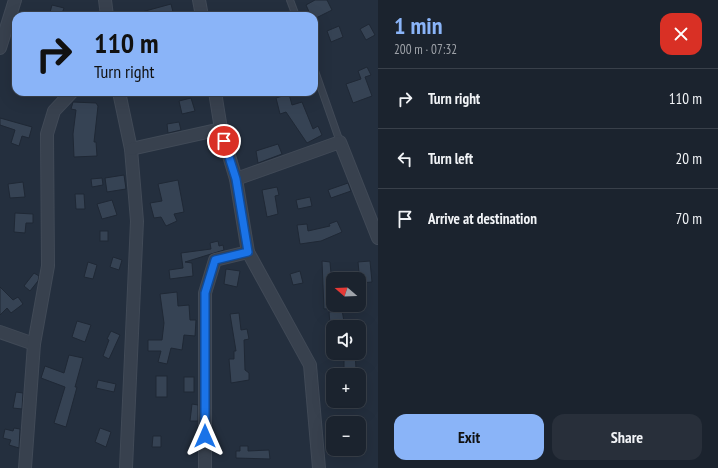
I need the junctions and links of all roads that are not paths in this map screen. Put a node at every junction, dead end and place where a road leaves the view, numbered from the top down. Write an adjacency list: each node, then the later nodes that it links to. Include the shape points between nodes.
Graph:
1 (15, 0): 8 (street)
2 (105, 0): 5 (street)
3 (199, 0): 6 (street)
4 (290, 0): 7 (lane)
5 (106, 12)
6 (201, 12)
7 (294, 12)
8 (0, 48)
9 (318, 79): 14 (lane)
10 (68, 96): 20 (street, via 54,111 47,134 48,266)
11 (120, 96): 15 (street)
12 (215, 96): 13 (street)
13 (221, 129): 15 (street); 16 (street)
14 (340, 142): 16 (street); 17 (street)
15 (131, 149): 22 (street, via 137,221)
16 (236, 179): 18 (street)
17 (378, 238)
18 (248, 252): 23 (street, via 215,260 205,293); 24 (street, via 310,365)
19 (0, 332): 20 (street)
20 (34, 344): 21 (street)
21 (25, 468)
22 (126, 468)
23 (205, 468)
24 (320, 468)

